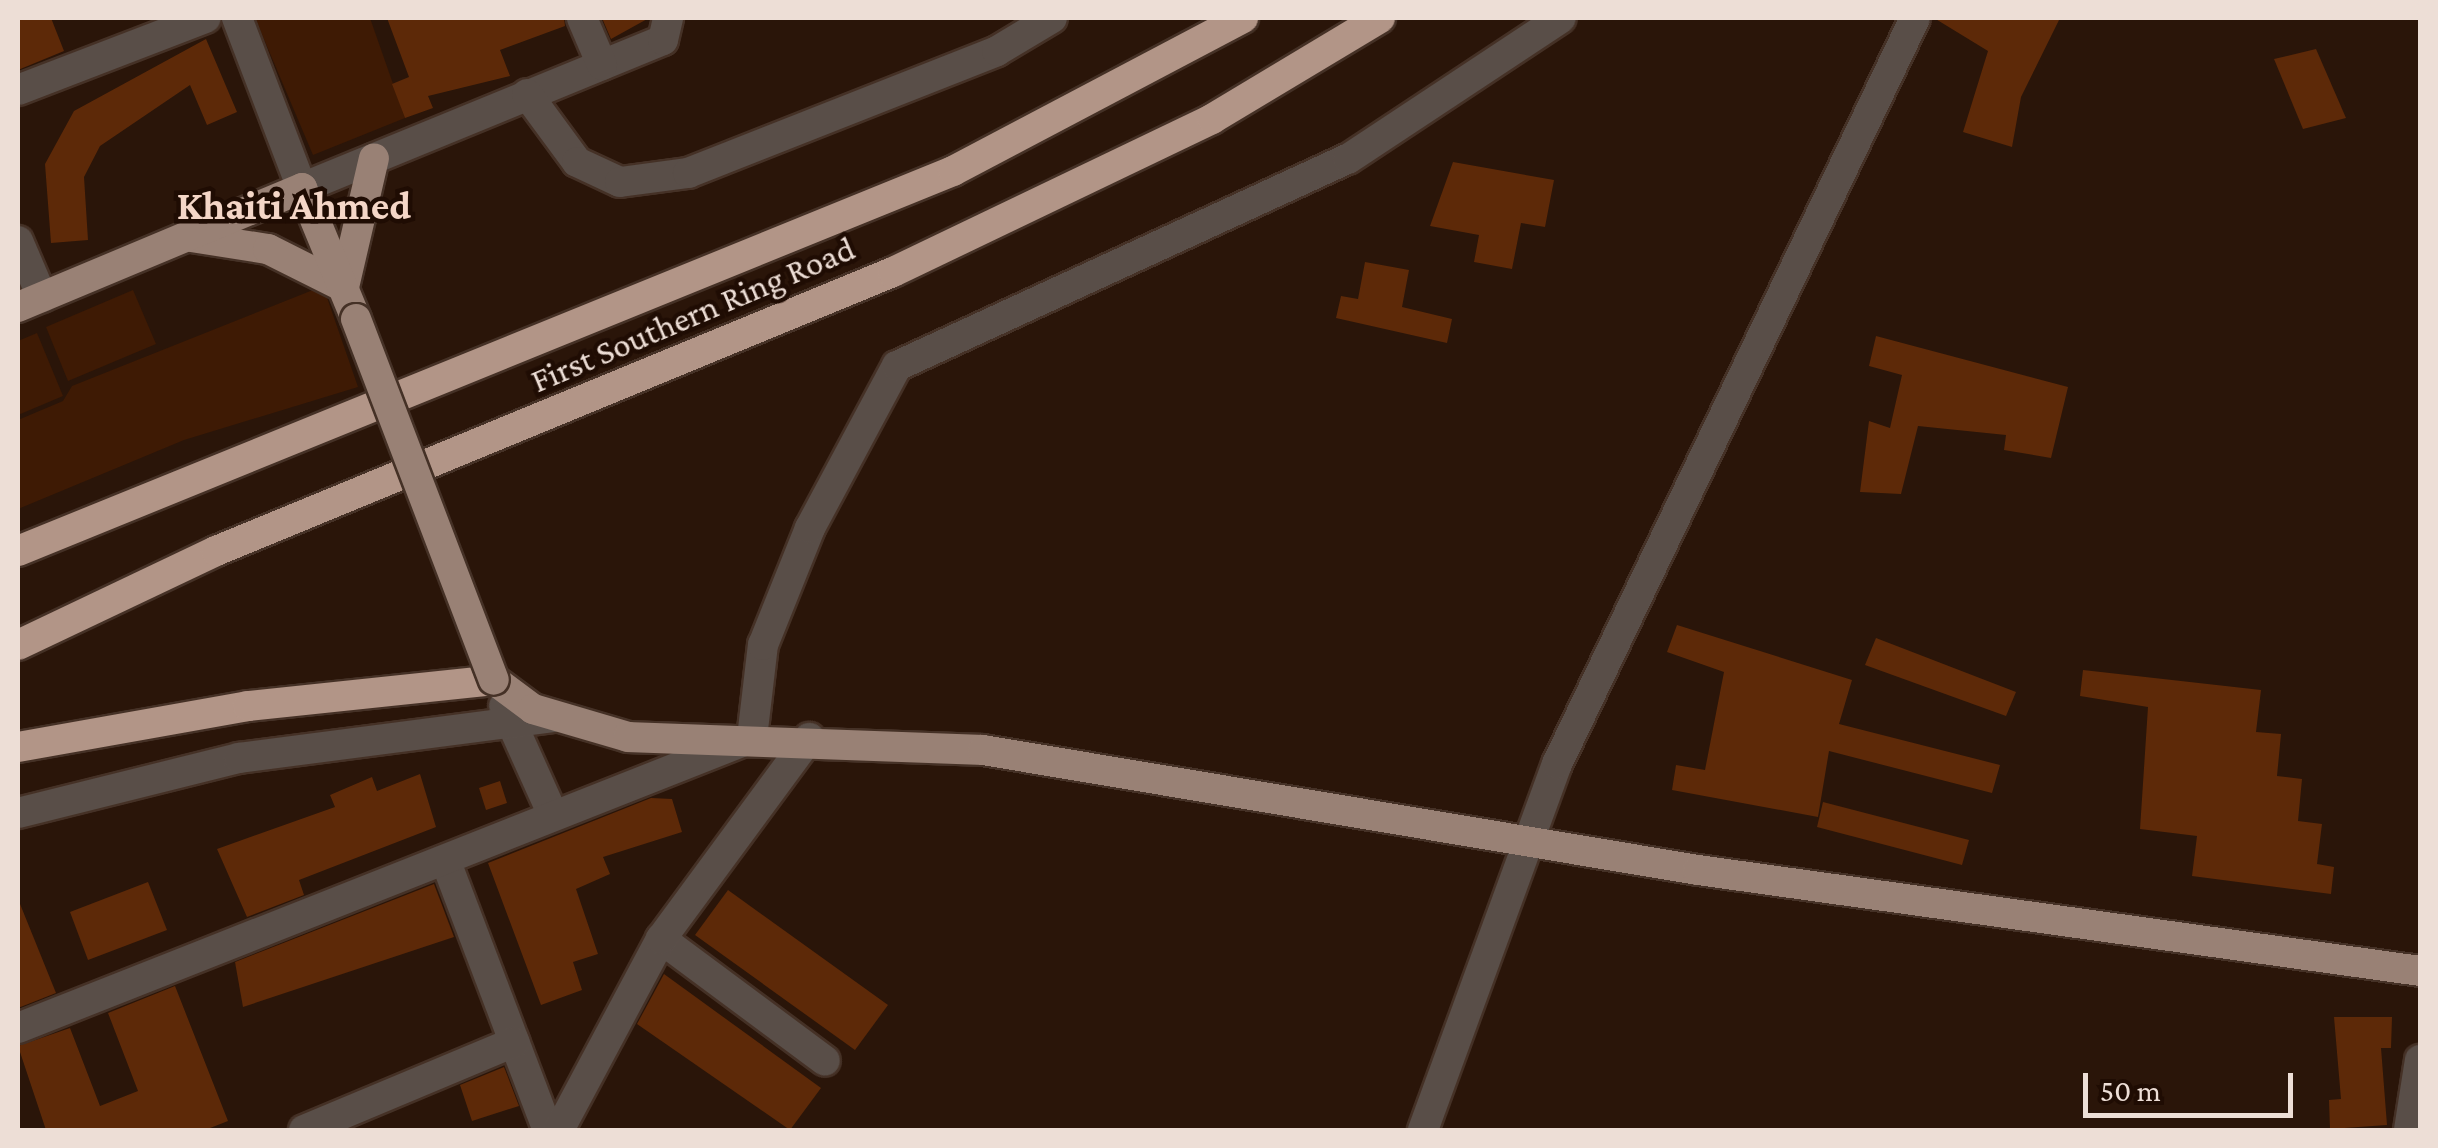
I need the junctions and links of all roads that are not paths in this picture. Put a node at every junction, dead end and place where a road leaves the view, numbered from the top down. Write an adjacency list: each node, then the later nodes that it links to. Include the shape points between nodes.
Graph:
1 (206, 18): 11 (street)
2 (238, 18): 14 (street)
3 (582, 18): 10 (street)
4 (668, 18): 10 (street, via 663,40)
5 (1052, 18): 12 (street, via 998,51 688,173 620,182 577,162)
6 (1243, 18): 19 (highway, First Southern Ring Road, via 953,171)
7 (1380, 18): 20 (highway, First Southern Ring Road, via 1212,119 893,272 216,551)
8 (1561, 18): 24 (street, via 1348,159 897,366 810,528 763,645)
9 (1914, 18): 29 (street)
10 (602, 65): 12 (street)
11 (18, 90)
12 (527, 94): 13 (street)
13 (374, 158): 14 (street); 17 (main road)
14 (302, 188): 15 (main road); 17 (main road)
15 (188, 236): 17 (main road, via 268,249); 18 (main road)
16 (18, 241): 18 (street)
17 (344, 287): 21 (main road, bridge)
18 (30, 302)
19 (18, 551)
20 (18, 646)
21 (494, 680): 22 (main road); 23 (street); 26 (highway, via 238,708)
22 (553, 717): 23 (street); 24 (main road, via 628,737)
23 (510, 722): 27 (street, via 238,758); 28 (street)
24 (752, 738): 25 (main road); 28 (street)
25 (809, 738): 29 (main road, via 983,750); 31 (street)
26 (18, 747)
27 (18, 813)
28 (554, 816): 30 (street)
29 (1525, 840): 32 (main road); 40 (street)
30 (446, 862): 33 (street); 34 (street)
31 (661, 939): 36 (street); 39 (street)
32 (2420, 971)
33 (18, 1028)
34 (514, 1042): 37 (street); 38 (street)
35 (2420, 1060): 41 (street)
36 (825, 1061)
37 (304, 1130)
38 (548, 1130)
39 (559, 1130)
40 (1423, 1130)
41 (2409, 1130)

